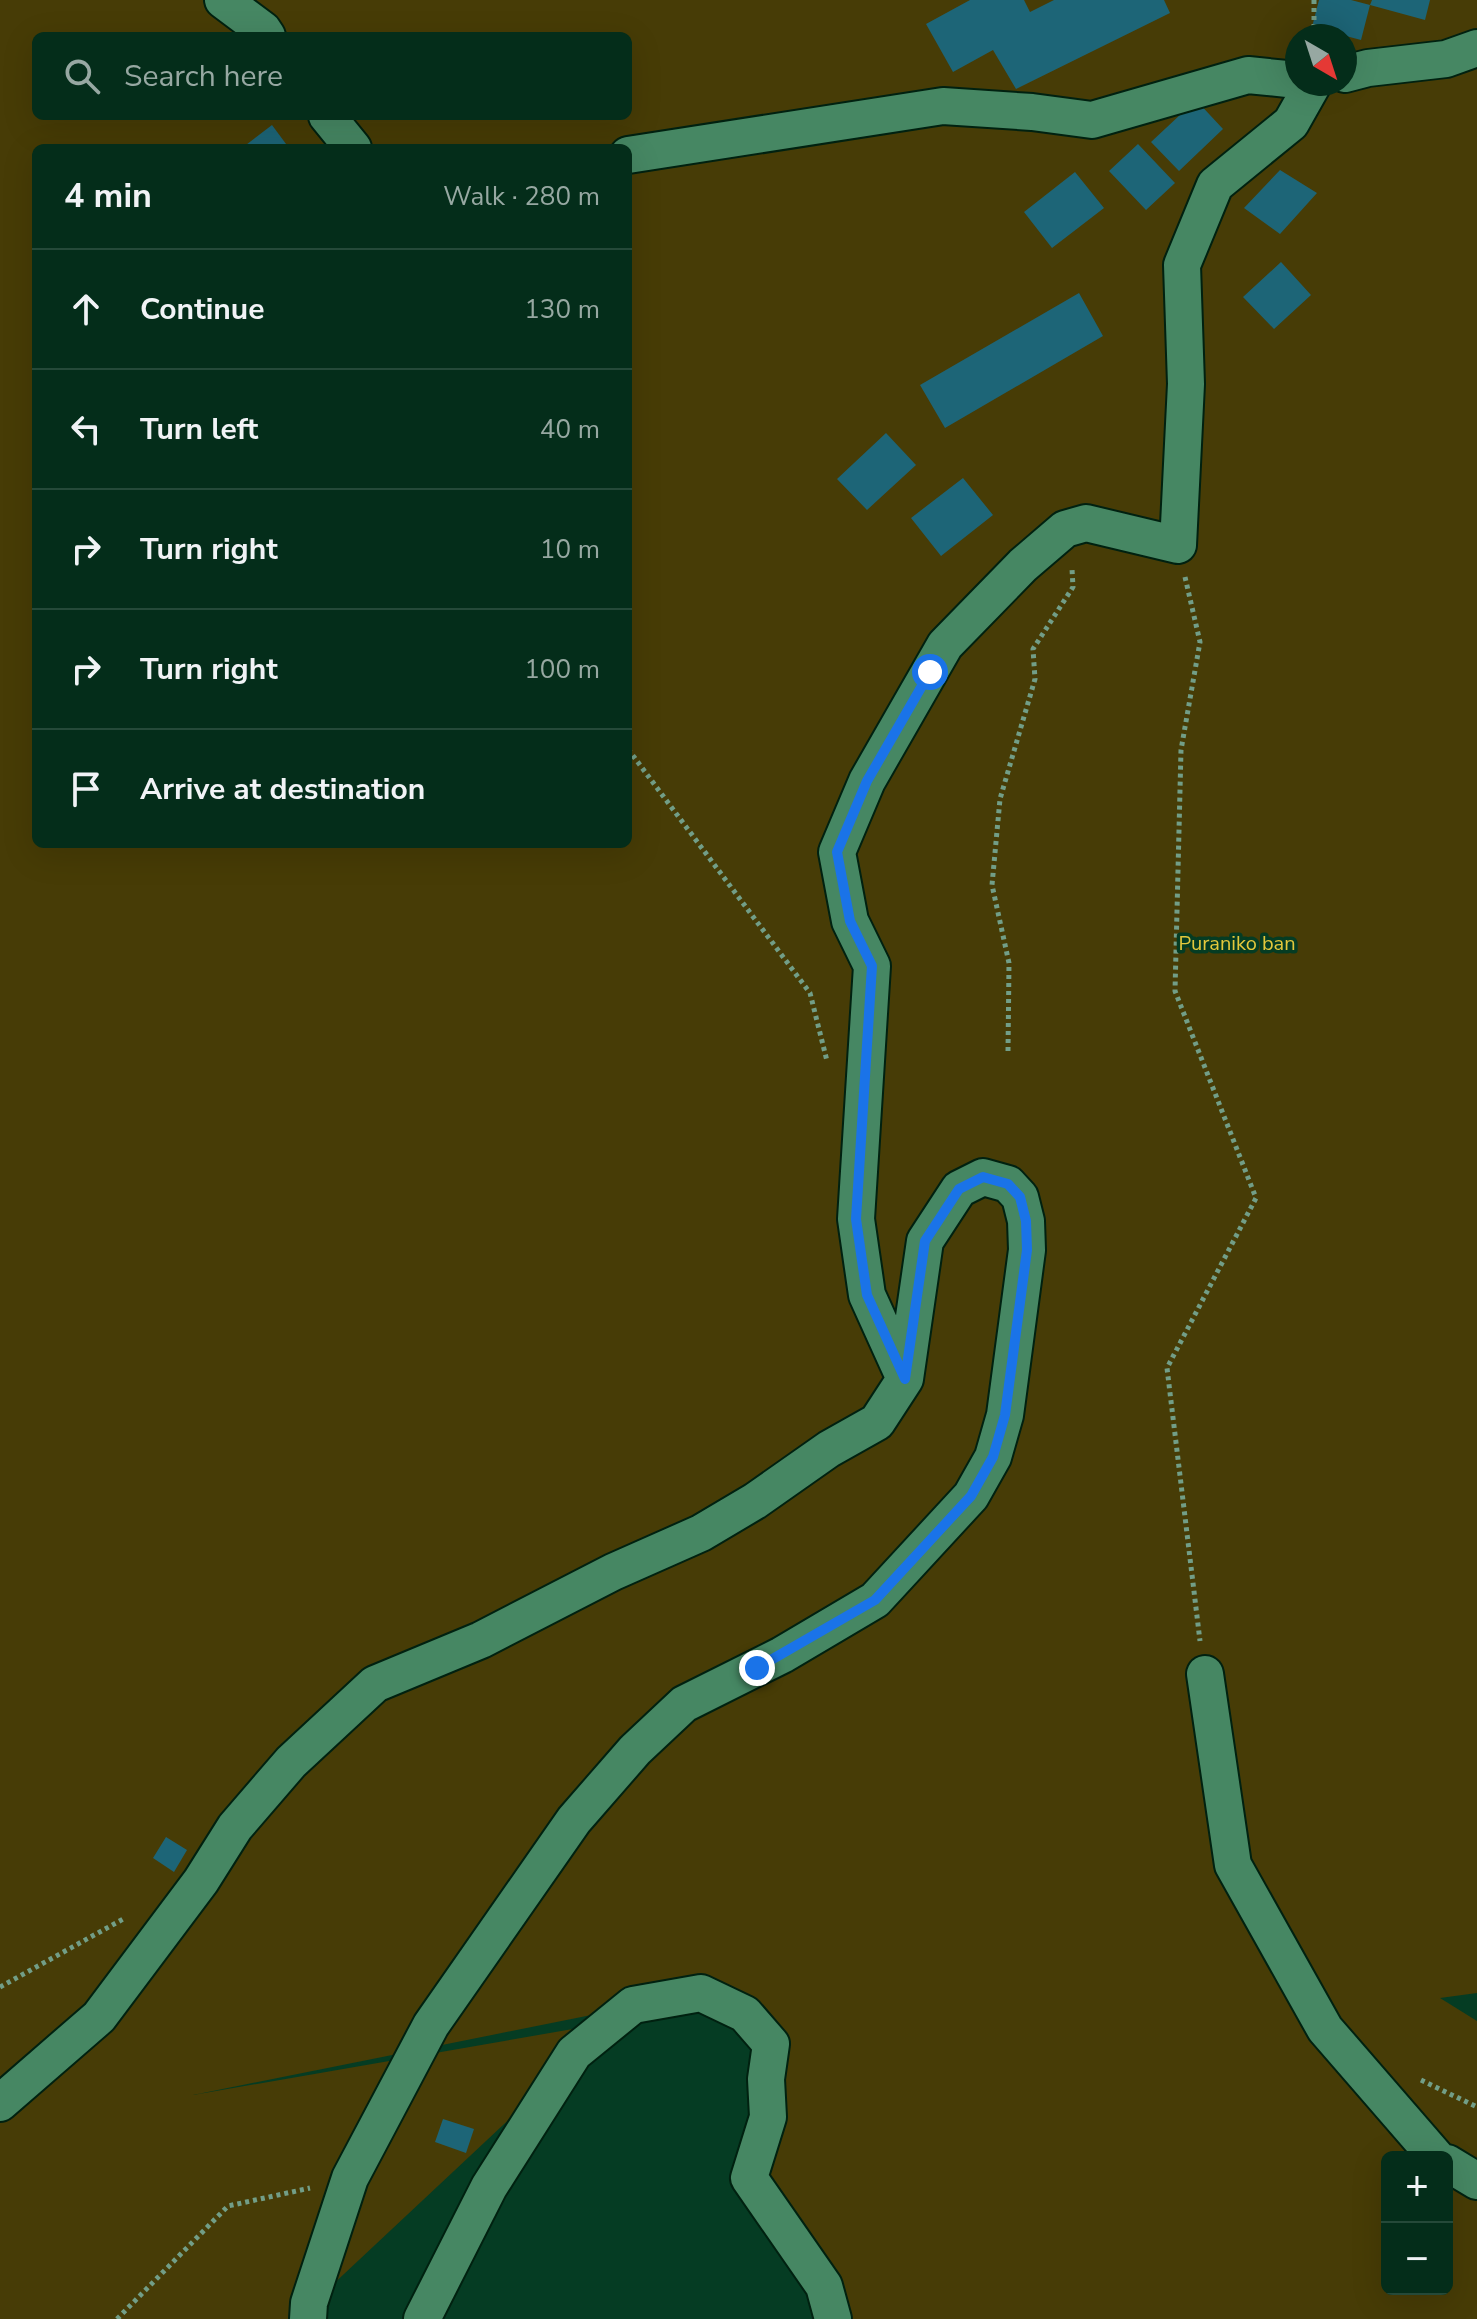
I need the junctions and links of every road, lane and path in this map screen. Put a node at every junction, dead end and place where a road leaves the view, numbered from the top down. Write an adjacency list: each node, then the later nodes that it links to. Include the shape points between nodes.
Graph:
1 (223, 0): 4 (street)
2 (1314, 0): 3 (path)
3 (1314, 24)
4 (264, 32)
5 (1477, 48): 6 (street, via 1446,59)
6 (1357, 71)
7 (1285, 79): 11 (street, via 1248,75 1092,120 943,106)
8 (1306, 96): 13 (street, via 1291,123 1215,185 1182,265 1186,384)
9 (330, 120): 10 (street)
10 (350, 144)
11 (632, 154)
12 (1065, 529): 13 (street, via 1086,523); 15 (path, via 1073,587 1033,649 1035,679 1000,799 992,885 1009,963); 17 (street, via 945,645 867,781 837,852 850,921 872,966 856,1219 867,1295)
13 (1178, 545): 18 (path, via 1200,642 1181,750 1175,991 1256,1198 1167,1368)
14 (632, 754): 16 (path, via 810,993)
15 (1008, 1051)
16 (829, 1067)
17 (905, 1379): 21 (street, via 877,1422 701,1533 481,1640 375,1684 291,1762 235,1827 99,2017); 24 (street, via 925,1241 959,1189 983,1177 1008,1184 1020,1197 1027,1250 1005,1415 993,1457 971,1496 875,1600 684,1704 635,1750 574,1820 431,2025)
18 (1205, 1674): 22 (street, via 1233,1865 1325,2029)
19 (126, 1917): 20 (path)
20 (0, 1987)
21 (0, 2103)
22 (1431, 2151)
23 (1453, 2167): 25 (street)
24 (350, 2178): 26 (path, via 228,2206); 27 (street)
25 (1477, 2181)
26 (117, 2319)
27 (308, 2319)
28 (422, 2319): 29 (street, via 489,2187 574,2053 633,2005 701,1993 745,2014 771,2044 768,2117 749,2178 824,2286)
29 (833, 2319)

